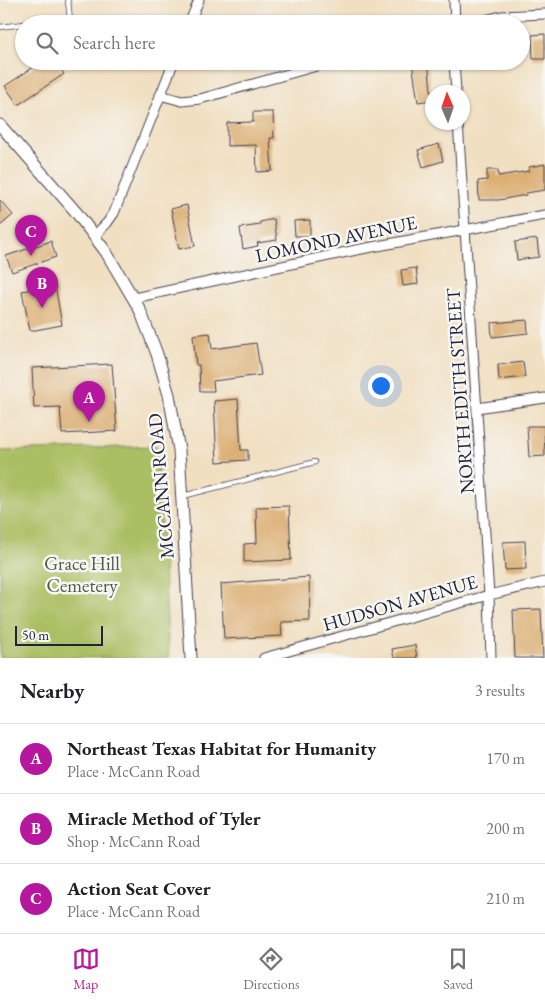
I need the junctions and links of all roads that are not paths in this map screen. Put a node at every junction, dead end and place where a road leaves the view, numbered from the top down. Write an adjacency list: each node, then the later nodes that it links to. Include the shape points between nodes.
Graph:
1 (68, 0): 5 (lane)
2 (199, 0): 6 (street)
3 (454, 0): 7 (street)
4 (545, 14): 8 (street)
5 (70, 15)
6 (193, 15)
7 (455, 15)
8 (523, 15)
9 (15, 25): 10 (lane)
10 (0, 27)
11 (170, 70): 15 (street)
12 (302, 70): 15 (street, via 200,99 179,100)
13 (455, 70): 14 (street)
14 (456, 85)
15 (160, 94): 20 (street, via 114,213)
16 (0, 125): 20 (street, MCCANN ROAD)
17 (459, 130): 19 (street, NORTH EDITH STREET)
18 (545, 215): 19 (street, LOMOND AVENUE)
19 (466, 230): 21 (street, LOMOND AVENUE); 23 (street, NORTH EDITH STREET)
20 (94, 235): 21 (street, MCCANN ROAD)
21 (134, 298): 25 (street, MCCANN ROAD, via 166,380 177,434)
22 (545, 398): 23 (street)
23 (477, 408): 27 (street, NORTH EDITH STREET)
24 (315, 462): 25 (lane)
25 (182, 497): 28 (street, MCCANN ROAD)
26 (545, 582): 27 (street, HUDSON AVENUE)
27 (489, 595): 29 (street, HUDSON AVENUE); 30 (street, NORTH EDITH STREET)
28 (191, 658)
29 (264, 658)
30 (491, 658)

